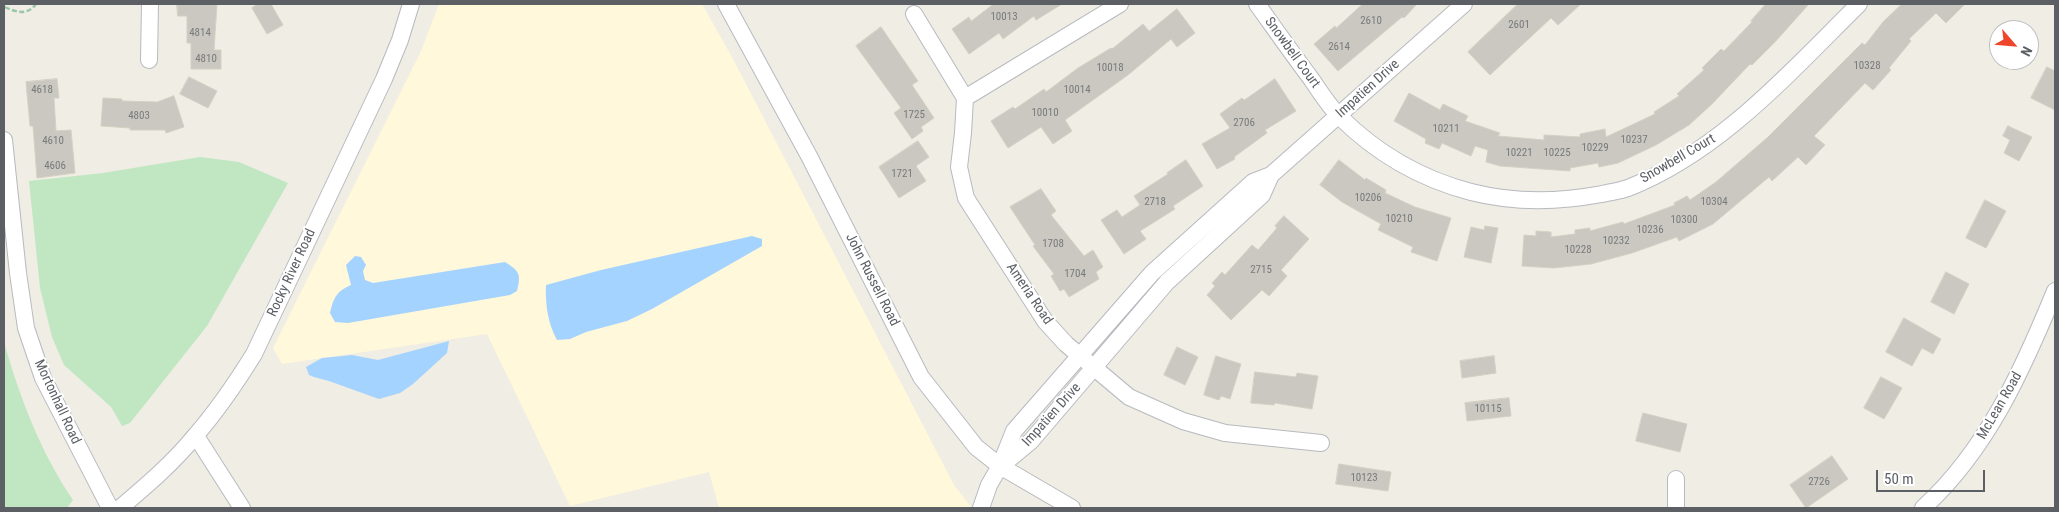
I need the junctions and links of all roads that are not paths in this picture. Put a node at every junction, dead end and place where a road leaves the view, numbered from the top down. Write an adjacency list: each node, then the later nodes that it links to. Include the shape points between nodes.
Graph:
1 (150, 4): 9 (street)
2 (411, 4): 18 (street, Rocky River Road, via 384,79 254,354)
3 (726, 4): 20 (street, John Russell Road, via 921,377 976,447)
4 (1120, 4): 10 (street)
5 (1256, 4): 11 (street, Snowbell Court)
6 (1464, 4): 11 (street, Impatien Drive)
7 (1859, 4): 11 (street, Snowbell Court, via 1727,130 1671,166 1627,189 1572,200 1490,197 1448,186 1412,171 1376,148)
8 (914, 14): 10 (street)
9 (149, 60)
10 (965, 98): 16 (street, Ameria Road, via 959,167 966,198 1045,321)
11 (1338, 116): 13 (street, Impatien Drive)
12 (4, 140): 14 (street, Mortonhall Road)
13 (1272, 174): 16 (street, Impatien Drive, via 1253,182 1152,274); 17 (street, Impatien Drive, via 1262,195 1167,282)
14 (7, 212): 22 (street, Mortonhall Road, via 26,328 40,370)
15 (2055, 291): 28 (street, McLean Road, via 1998,414 1951,479)
16 (1079, 356): 17 (street, Ameria Road); 20 (street, Impatien Drive, via 1014,431)
17 (1094, 368): 19 (street, Ameria Road, via 1129,397 1183,421 1225,433); 20 (street, Impatien Drive, via 1031,441)
18 (196, 436): 23 (street, Rocky River Road); 24 (street)
19 (1321, 443)
20 (1000, 466): 25 (street); 26 (street, John Russell Road)
21 (1676, 479): 27 (street)
22 (110, 508)
23 (120, 508)
24 (242, 508)
25 (981, 508)
26 (1072, 508)
27 (1676, 508)
28 (1923, 508)

